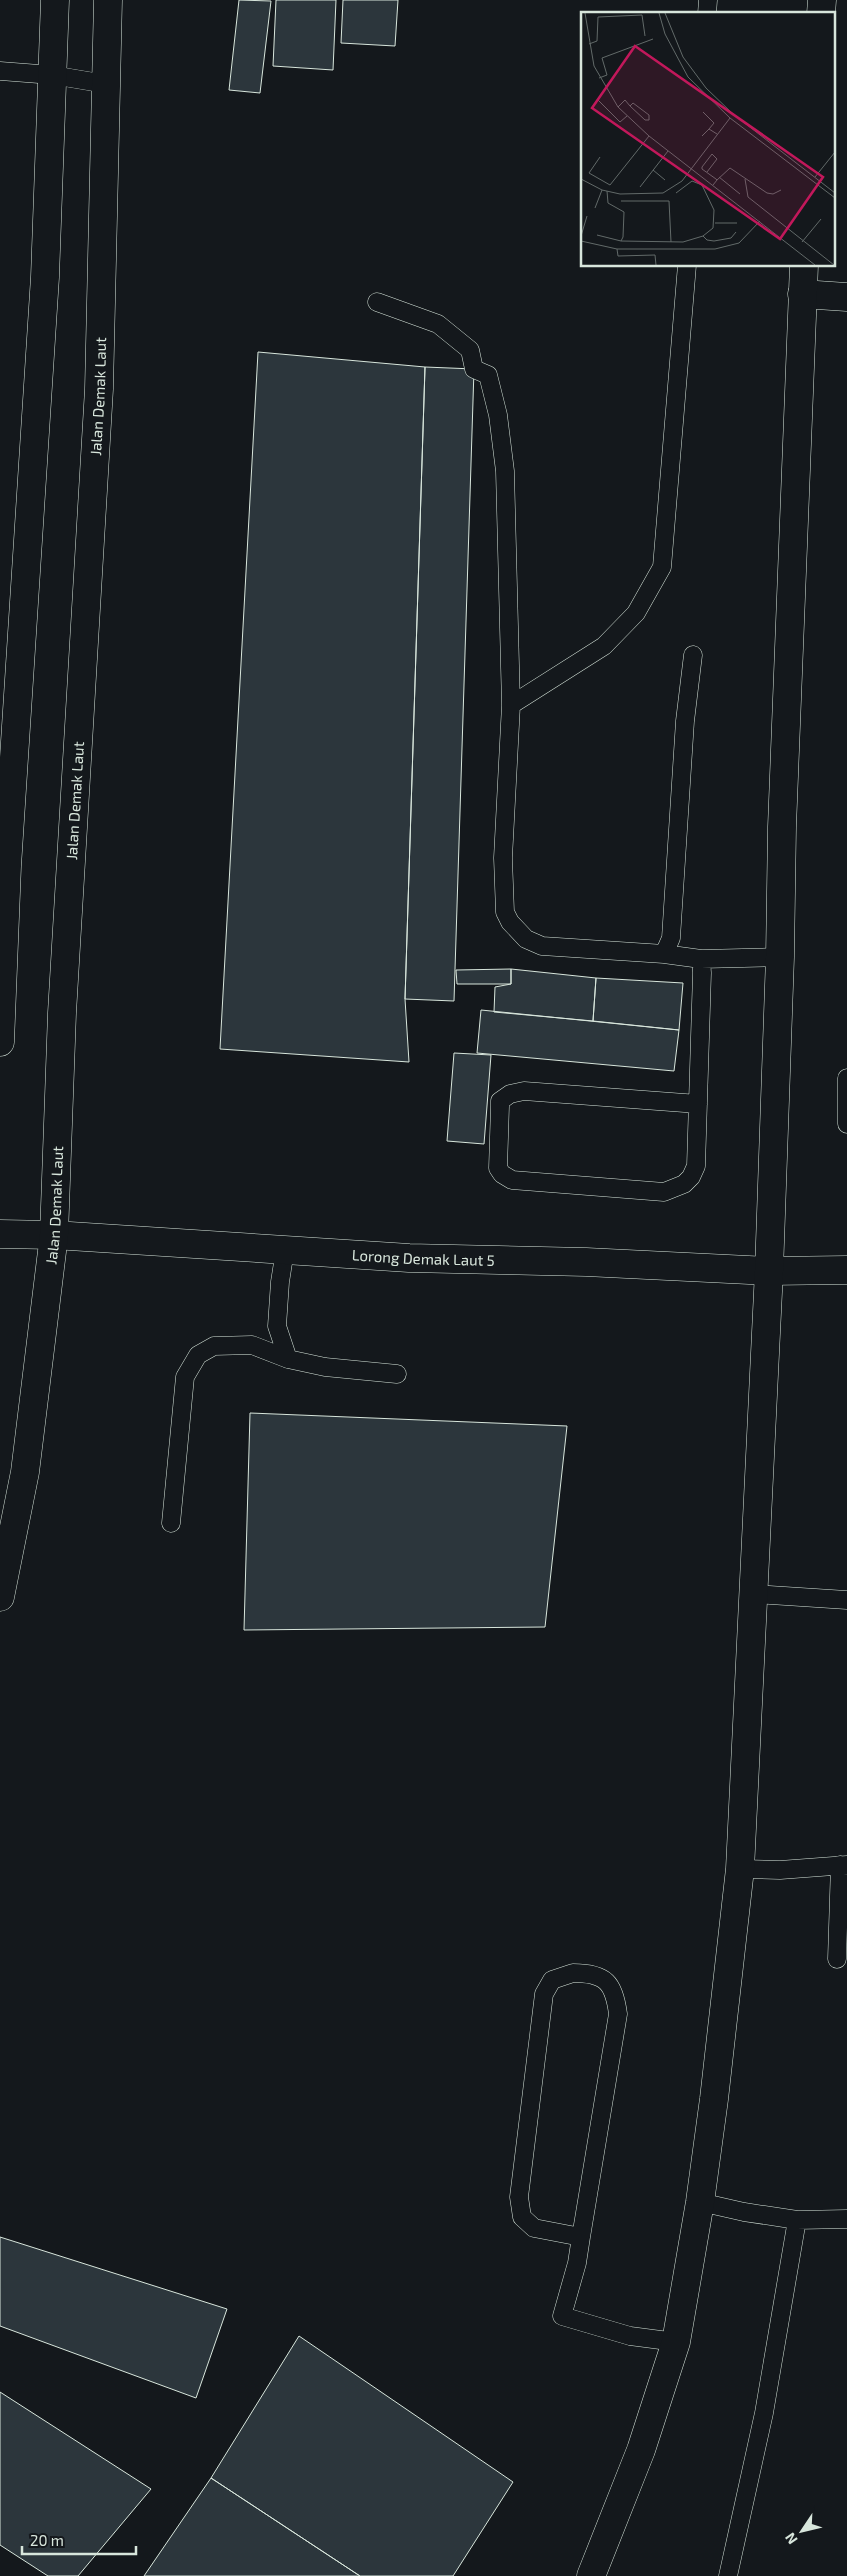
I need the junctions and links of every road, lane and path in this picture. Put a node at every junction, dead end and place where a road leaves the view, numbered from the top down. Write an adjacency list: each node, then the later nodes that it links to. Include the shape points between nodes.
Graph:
1 (55, 0): 4 (street)
2 (108, 0): 5 (street, Jalan Demak Laut)
3 (0, 71): 4 (lane)
4 (52, 75): 5 (lane); 16 (street, via 45,277 7,866)
5 (106, 84): 21 (street, Jalan Demak Laut, via 99,389 62,1012)
6 (686, 266): 12 (lane, via 662,567 636,614 604,646)
7 (804, 266): 8 (street)
8 (802, 294): 9 (street); 14 (street)
9 (847, 297)
10 (377, 302): 12 (lane, via 438,324 470,350 474,369 488,375 498,415 505,471)
11 (692, 655): 13 (lane, via 671,938)
12 (511, 705): 13 (lane, via 503,858 506,912 510,922 526,939 542,946)
13 (664, 954): 15 (lane)
14 (780, 957): 15 (lane); 24 (street)
15 (701, 959): 18 (lane)
16 (0, 1042)
17 (847, 1078): 19 (lane)
18 (698, 1104): 18 (lane, via 696,1166 691,1177 676,1189 655,1191 512,1180 498,1168 500,1101 510,1094 524,1091)
19 (847, 1124)
20 (0, 1234): 21 (street, Lorong Demak Laut 5)
21 (54, 1235): 22 (street, Lorong Demak Laut 5); 29 (street, Jalan Demak Laut, via 25,1472)
22 (285, 1250): 24 (street, Lorong Demak Laut 5, via 409,1258); 25 (lane, via 277,1326)
23 (847, 1270): 24 (street, Lorong Demak Laut 5)
24 (769, 1271): 28 (street)
25 (288, 1359): 26 (lane, via 325,1367); 27 (lane, via 252,1345 214,1346 198,1355 185,1377)
26 (397, 1374)
27 (171, 1522)
28 (753, 1594): 30 (lane); 32 (street)
29 (0, 1597)
30 (847, 1600)
31 (843, 1865): 32 (lane, via 780,1870); 33 (lane)
32 (740, 1868): 34 (street)
33 (837, 1959)
34 (700, 2202): 36 (lane); 38 (street)
35 (847, 2219): 36 (lane)
36 (797, 2220): 40 (lane, via 764,2413)
37 (581, 2237): 37 (lane, via 618,2014 615,1993 604,1979 588,1973 573,1973 552,1980 544,1994 519,2197 522,2216 534,2228); 38 (lane, via 562,2316 630,2336)
38 (676, 2342): 39 (street, via 641,2450)
39 (591, 2576)
40 (728, 2576)

